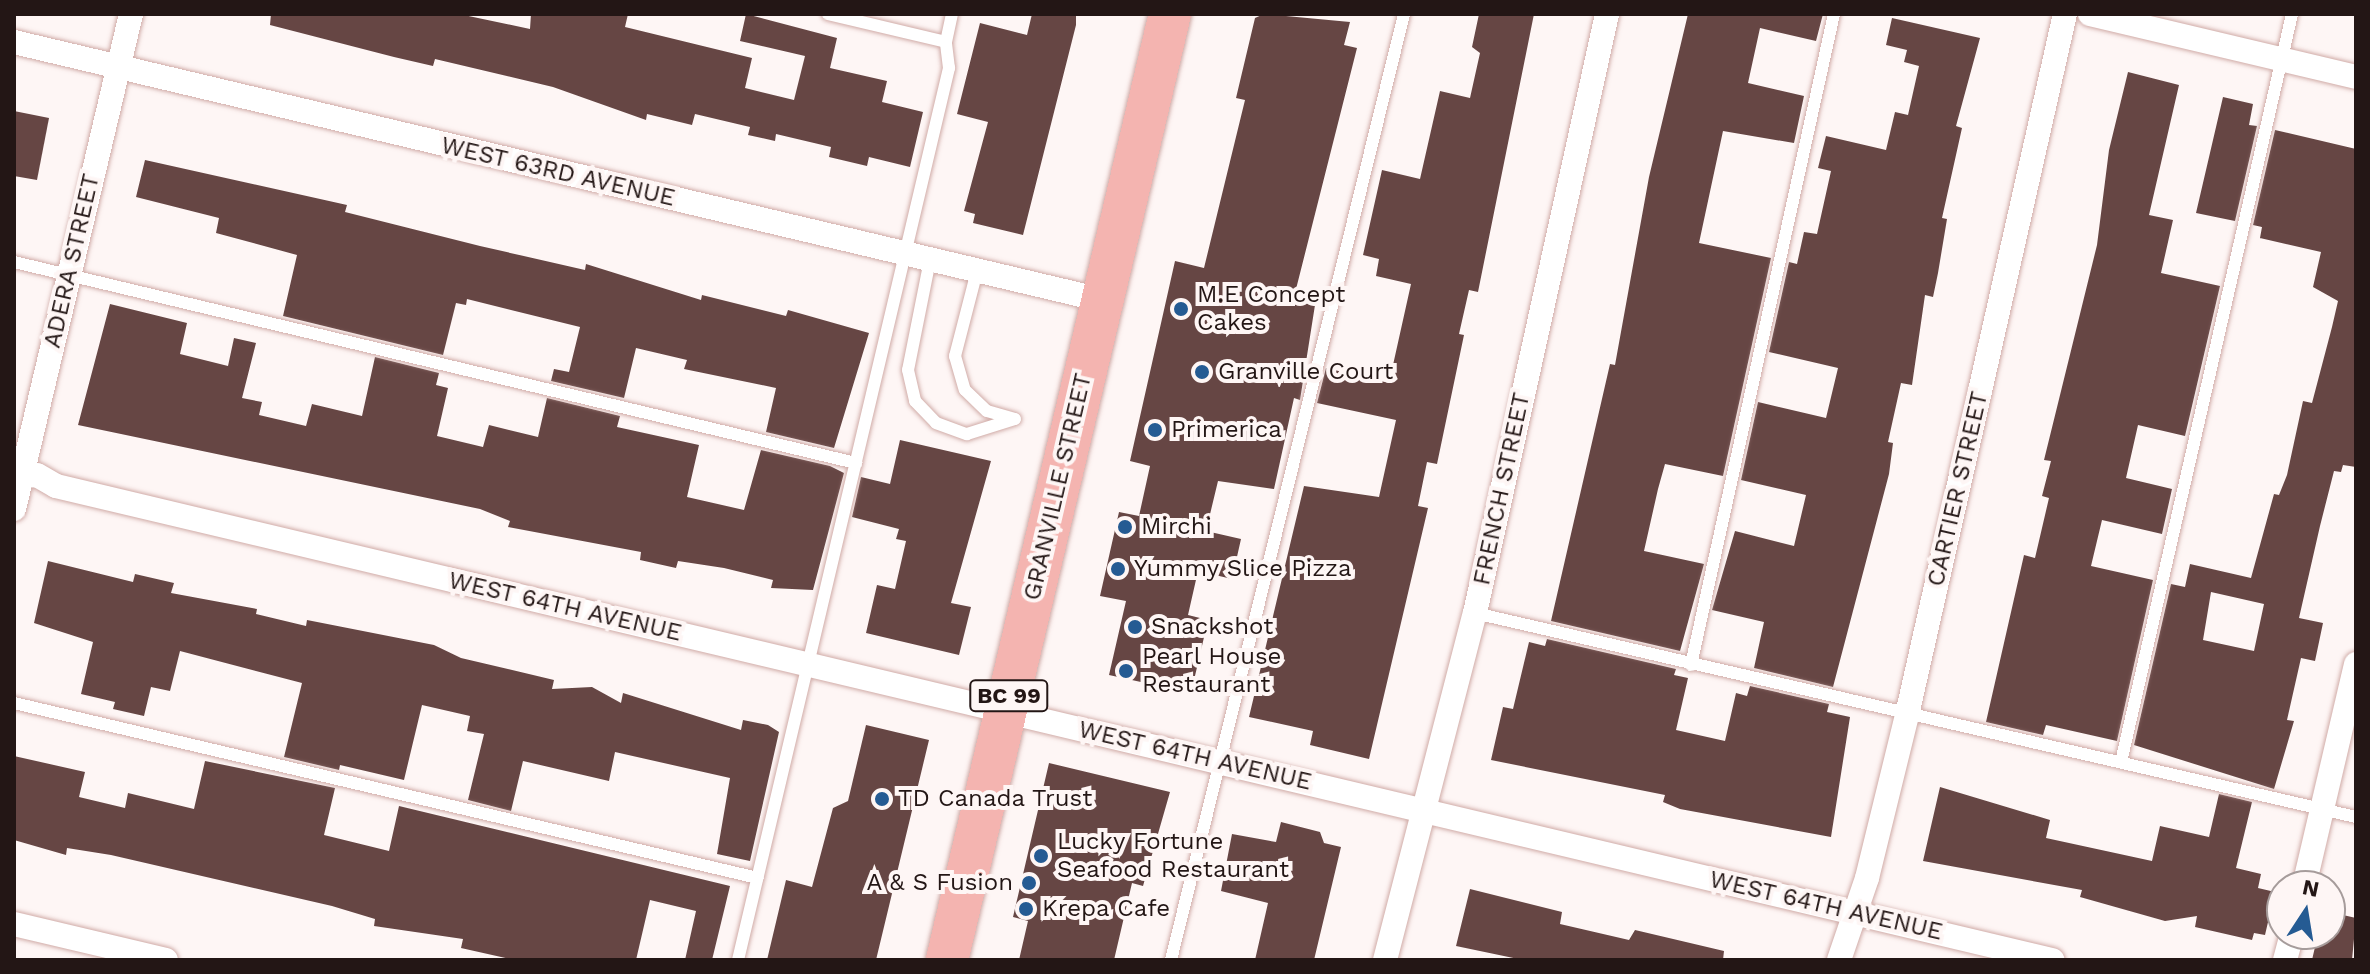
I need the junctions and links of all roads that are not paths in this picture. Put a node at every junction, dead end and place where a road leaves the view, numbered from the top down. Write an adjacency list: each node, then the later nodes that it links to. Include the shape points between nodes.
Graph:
1 (131, 14): 14 (street, ADERA STREET)
2 (828, 14): 12 (lane)
3 (952, 14): 12 (lane)
4 (1170, 14): 21 (highway, GRANVILLE STREET / BC 99)
5 (1404, 14): 33 (lane)
6 (1607, 14): 26 (street, FRENCH STREET)
7 (1834, 14): 29 (lane)
8 (2065, 14): 32 (street, CARTIER STREET)
9 (2090, 14): 13 (street)
10 (2292, 14): 13 (lane)
11 (14, 42): 14 (street, WEST 63RD AVENUE)
12 (946, 42): 16 (lane, via 949,68)
13 (2282, 59): 15 (street); 34 (lane)
14 (118, 67): 16 (street, WEST 63RD AVENUE); 20 (street, ADERA STREET)
15 (2356, 77)
16 (904, 254): 17 (street, WEST 63RD AVENUE); 22 (lane)
17 (930, 260): 19 (street, WEST 63RD AVENUE); 19 (lane, via 908,370 915,401 936,423 967,434 1015,419 987,411 965,390 955,356)
18 (14, 262): 20 (lane)
19 (977, 271): 21 (street, WEST 63RD AVENUE)
20 (69, 276): 22 (lane); 23 (street, ADERA STREET)
21 (1102, 300): 31 (highway, GRANVILLE STREET / BC 99)
22 (856, 463): 28 (lane)
23 (18, 476): 24 (street, WEST 64TH AVENUE, via 37,475); 25 (street, ADERA STREET)
24 (56, 486): 25 (street); 28 (street, WEST 64TH AVENUE)
25 (14, 510)
26 (1475, 613): 29 (lane); 36 (street, FRENCH STREET)
27 (2356, 664): 35 (street)
28 (807, 665): 31 (street, WEST 64TH AVENUE); 39 (lane)
29 (1691, 665): 32 (lane)
30 (14, 703): 39 (lane)
31 (1006, 712): 33 (street, WEST 64TH AVENUE); 44 (highway, GRANVILLE STREET / BC 99)
32 (1907, 715): 34 (lane); 40 (street, CARTIER STREET)
33 (1220, 761): 36 (street, WEST 64TH AVENUE); 45 (lane)
34 (2121, 762): 35 (lane)
35 (2323, 810): 37 (lane); 38 (street)
36 (1424, 811): 40 (street, WEST 64TH AVENUE); 46 (street, FRENCH STREET)
37 (2356, 817)
38 (2308, 870)
39 (758, 878): 43 (lane)
40 (1855, 913): 47 (street, CARTIER STREET); 48 (street, WEST 64TH AVENUE)
41 (14, 924): 42 (street)
42 (166, 960)
43 (738, 960)
44 (947, 960)
45 (1171, 960)
46 (1385, 960)
47 (1839, 960)
48 (2052, 960)

